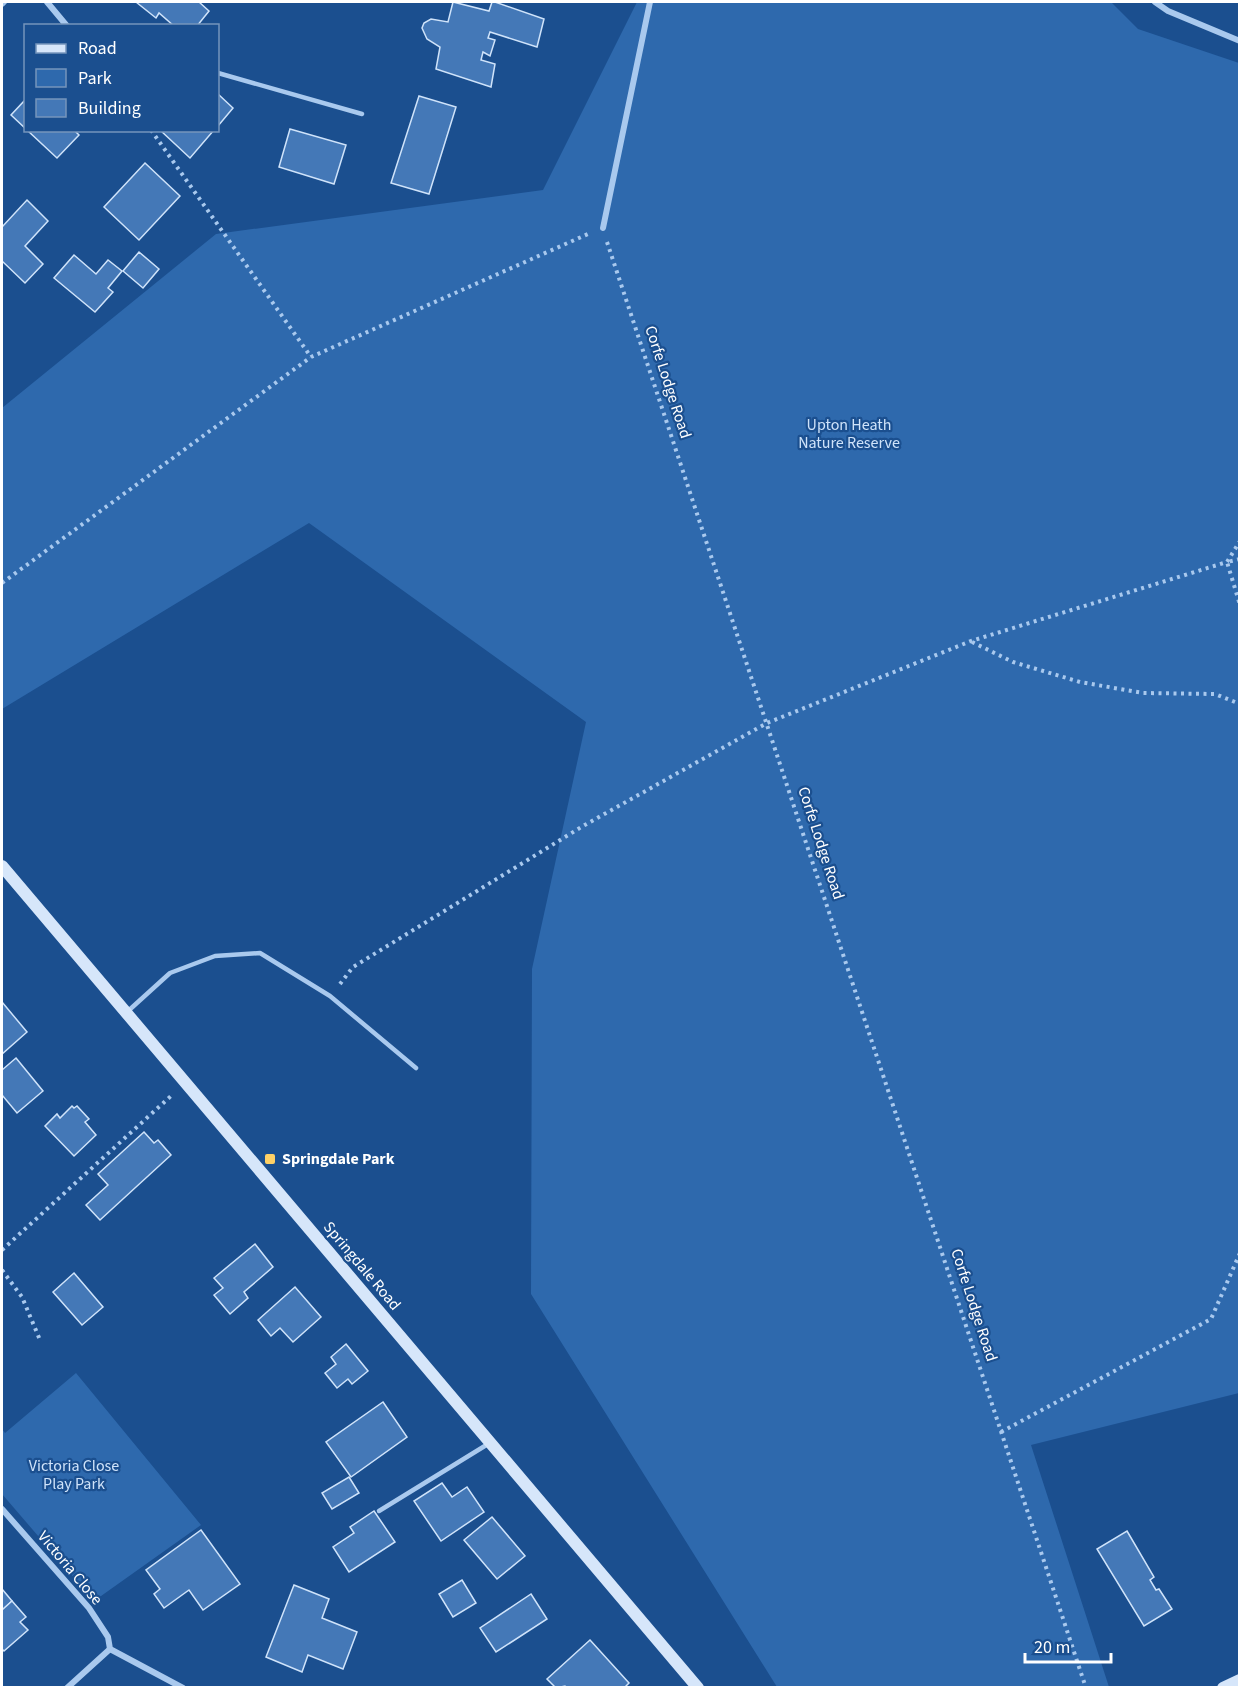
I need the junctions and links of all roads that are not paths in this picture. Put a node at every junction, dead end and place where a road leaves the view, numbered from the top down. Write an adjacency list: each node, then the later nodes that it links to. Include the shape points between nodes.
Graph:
1 (47, 2): 4 (street)
2 (650, 2): 8 (street)
3 (1155, 2): 5 (street)
4 (65, 24)
5 (1239, 41)
6 (219, 73): 7 (lane)
7 (362, 114)
8 (603, 228)
9 (2, 866): 10 (street, Springdale Road)
10 (126, 1012): 11 (lane, via 170,973 215,956 260,953 330,996); 12 (street, Springdale Road)
11 (416, 1068)
12 (490, 1443): 14 (lane); 19 (street, Springdale Road)
13 (2, 1509): 15 (street, Victoria Close, via 89,1608 108,1637)
14 (379, 1511)
15 (110, 1649): 17 (street); 18 (street)
16 (1239, 1680): 20 (street)
17 (67, 1688)
18 (183, 1688)
19 (698, 1688)
20 (1223, 1688)

